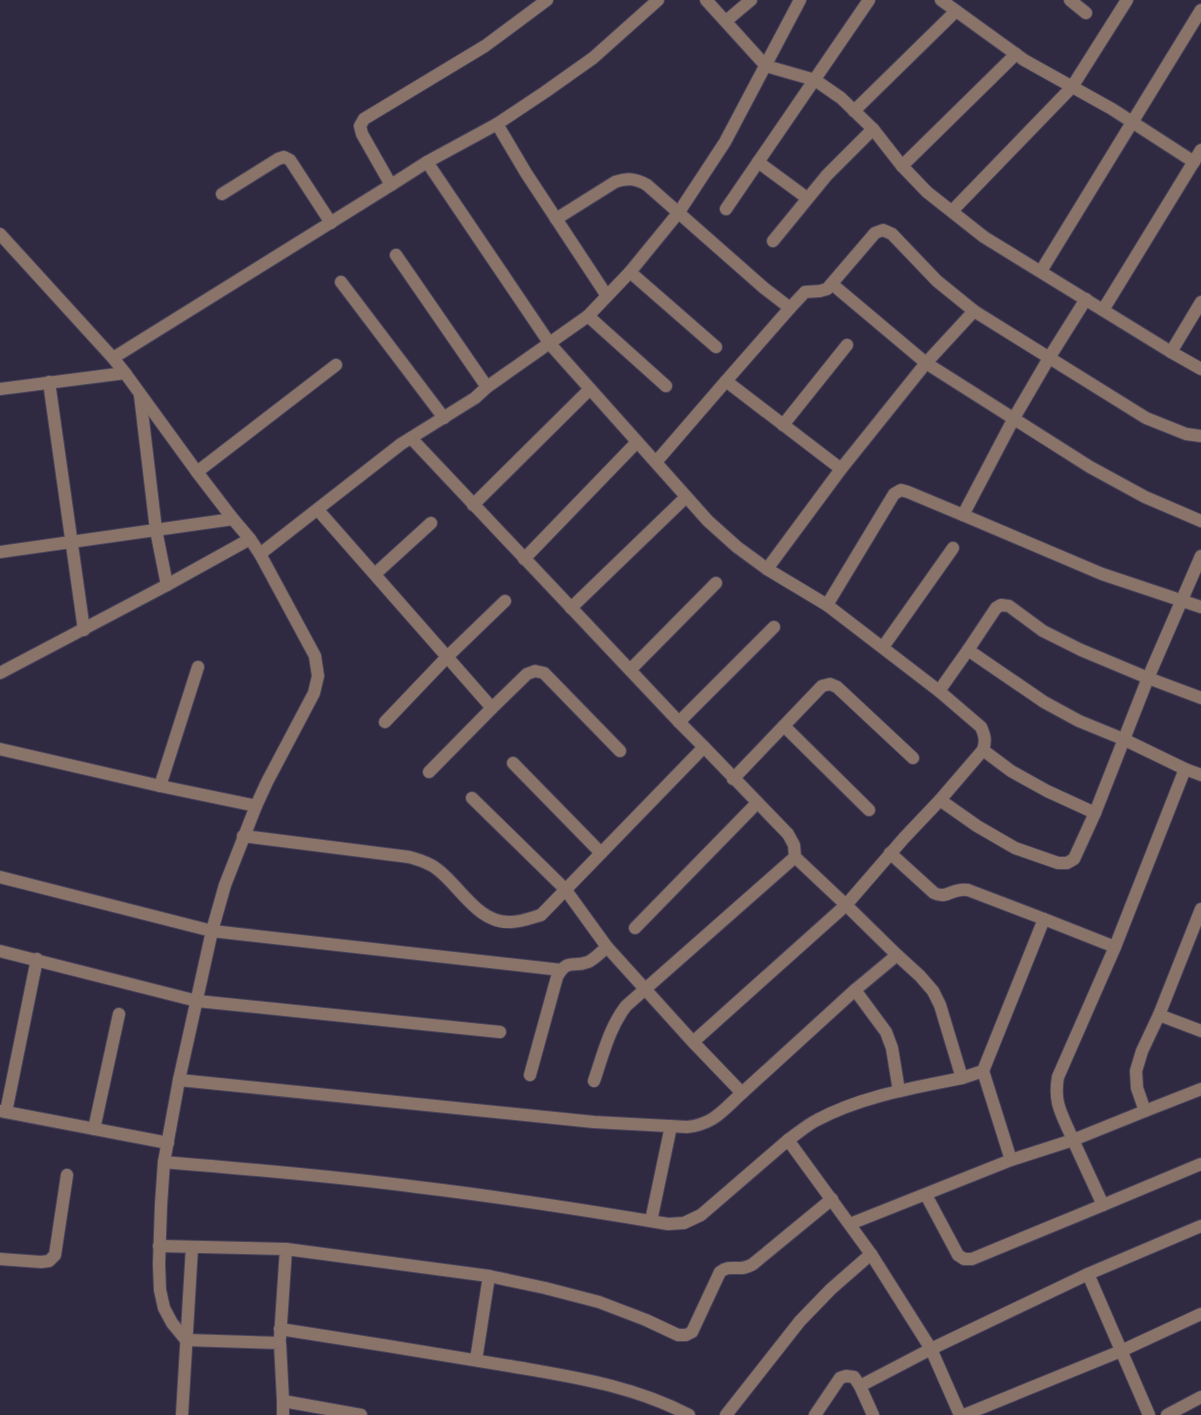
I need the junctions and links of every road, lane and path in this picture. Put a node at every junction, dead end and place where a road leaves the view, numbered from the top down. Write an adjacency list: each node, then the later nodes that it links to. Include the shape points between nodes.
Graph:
1 (547, 0): 27 (street, via 486,46 364,119 360,126 362,134)
2 (658, 0): 20 (street, via 593,58)
3 (706, 0): 13 (street)
4 (751, 0): 13 (street)
5 (800, 0): 15 (street)
6 (869, 0): 16 (street)
7 (941, 0): 11 (street)
8 (1070, 0): 12 (street)
9 (1127, 0): 17 (street)
10 (1201, 10): 19 (street)
11 (956, 11): 14 (street); 18 (street)
12 (1086, 13)
13 (726, 21): 15 (street)
14 (1016, 54): 17 (street); 26 (street)
15 (766, 66): 16 (street); 32 (street, via 725,142)
16 (815, 80): 18 (street); 24 (street)
17 (1072, 87): 19 (street); 31 (street)
18 (854, 111): 21 (street)
19 (1133, 122): 25 (street); 38 (street)
20 (497, 124): 23 (street); 33 (street)
21 (873, 129): 26 (street); 29 (street)
22 (1201, 150): 25 (street)
23 (427, 162): 27 (street); 49 (street)
24 (758, 162): 29 (street); 30 (street)
25 (1194, 162): 46 (street)
26 (902, 166): 31 (street, via 927,192)
27 (391, 185): 34 (street)
28 (222, 194): 34 (street, via 284,158 290,160)
29 (807, 198): 36 (street)
30 (726, 209)
31 (952, 211): 38 (street, via 984,236)
32 (679, 212): 33 (street, via 647,185 626,179 615,182); 39 (street); 45 (street)
33 (556, 219): 42 (street)
34 (331, 223): 53 (street)
35 (0, 234): 53 (street)
36 (773, 241)
37 (396, 255): 62 (street)
38 (1041, 271): 43 (street)
39 (630, 272): 42 (street); 51 (street)
40 (341, 282): 66 (street)
41 (832, 284): 45 (street, via 827,289 805,292); 47 (street, via 875,233 883,230 892,234 937,281); 55 (street)
42 (607, 296): 48 (street)
43 (1086, 299): 46 (street); 54 (street)
44 (1201, 302): 52 (street)
45 (790, 308): 60 (street)
46 (1102, 310): 52 (street)
47 (974, 311): 54 (street); 55 (street)
48 (588, 316): 49 (street); 61 (street)
49 (550, 344): 62 (street); 64 (street)
50 (847, 345): 68 (street)
51 (716, 347)
52 (1171, 352): 57 (street)
53 (113, 358): 58 (street)
54 (1049, 358): 67 (street); 69 (street, via 1146,418 1186,434)
55 (926, 363): 67 (street); 73 (street)
56 (336, 364): 74 (street)
57 (1201, 368)
58 (125, 373): 59 (street); 65 (street)
59 (49, 382): 63 (street); 84 (street)
60 (726, 382): 68 (street); 72 (street)
61 (666, 386)
62 (487, 387): 66 (street)
63 (0, 389)
64 (590, 389): 71 (street); 76 (street)
65 (140, 393): 74 (street); 82 (street)
66 (444, 418): 70 (street)
67 (1014, 418): 78 (street); 80 (street, via 1090,467 1145,497)
68 (783, 425): 73 (street)
69 (1201, 436)
70 (411, 438): 76 (street); 77 (street)
71 (637, 442): 72 (street); 89 (street)
72 (656, 462): 75 (street)
73 (841, 468): 90 (street)
74 (197, 472): 79 (street)
75 (686, 497): 90 (street, via 737,547); 98 (street)
76 (473, 505): 89 (street)
77 (318, 510): 87 (street); 91 (street)
78 (963, 515): 95 (street, via 1102,574); 96 (street, via 908,492 901,490 894,494)
79 (233, 519): 82 (street); 83 (street)
80 (1201, 521)
81 (431, 523): 91 (street)
82 (156, 530): 84 (street); 93 (street)
83 (250, 539): 87 (street); 93 (street)
84 (72, 542): 86 (street); 100 (street)
85 (953, 548): 101 (street)
86 (0, 552)
87 (260, 554): 129 (street, via 315,656 318,676 314,693)
88 (1201, 556): 95 (street)
89 (524, 559): 98 (street)
90 (767, 569): 96 (street)
91 (375, 574): 103 (street)
92 (716, 583): 105 (street)
93 (167, 585): 100 (street)
94 (504, 601): 103 (street)
95 (1183, 601): 97 (street); 107 (street)
96 (827, 605): 101 (street)
97 (1201, 607)
98 (571, 608): 105 (street)
99 (774, 627): 112 (street)
100 (84, 630): 106 (street)
101 (883, 648): 108 (street)
102 (968, 650): 107 (street, via 996,608 1002,605 1043,631); 108 (street); 114 (street, via 1044,702 1079,721)
103 (447, 657): 110 (street); 111 (street)
104 (198, 667): 125 (street)
105 (630, 670): 112 (street)
106 (0, 673)
107 (1148, 678): 109 (street); 114 (street)
108 (940, 691): 117 (street, via 980,728 986,742)
109 (1201, 698)
110 (492, 708): 118 (street, via 526,674 544,673); 122 (street)
111 (385, 722)
112 (679, 722): 115 (street)
113 (784, 726): 119 (street, via 822,686 830,684); 124 (street); 130 (street)
114 (1124, 739): 121 (street); 131 (street)
115 (704, 747): 124 (street); 133 (street)
116 (0, 749): 125 (street)
117 (984, 750): 127 (street); 131 (street, via 1047,792)
118 (620, 751)
119 (913, 758)
120 (513, 763): 133 (street)
121 (1185, 769): 123 (street); 144 (street)
122 (430, 772)
123 (1201, 775)
124 (733, 779): 128 (street)
125 (160, 786): 129 (street)
126 (472, 798): 137 (street)
127 (940, 800): 131 (street, via 1015,848 1058,864 1067,864 1074,859); 134 (street)
128 (757, 803): 135 (street, via 788,834); 141 (street)
129 (256, 806): 132 (street)
130 (869, 810)
131 (1095, 812)
132 (243, 836): 137 (street, via 425,861 438,869 482,913 510,923 541,915); 142 (street)
133 (601, 853): 137 (street)
134 (890, 853): 138 (street); 140 (street, via 940,896 960,888)
135 (796, 857): 138 (street); 149 (street)
136 (0, 877): 142 (street)
137 (565, 889): 143 (street)
138 (846, 905): 146 (street); 156 (street)
139 (1201, 910): 153 (street)
140 (1044, 919): 144 (street); 157 (street)
141 (635, 928)
142 (212, 931): 148 (street); 151 (street)
143 (607, 947): 148 (street, via 591,961); 149 (street)
144 (1115, 947): 170 (street, via 1058,1077 1055,1091 1058,1105)
145 (0, 951): 147 (street)
146 (897, 955): 150 (street); 159 (street, via 933,990)
147 (37, 959): 151 (street); 165 (street)
148 (561, 970): 158 (street)
149 (645, 988): 156 (street); 161 (street, via 617,1018)
150 (855, 990): 163 (street, via 886,1032); 164 (street)
151 (197, 1001): 155 (street); 160 (street)
152 (119, 1014): 168 (street)
153 (1159, 1016): 154 (street); 166 (street, via 1136,1071 1137,1088)
154 (1201, 1031)
155 (500, 1032)
156 (693, 1042): 164 (street)
157 (983, 1071): 159 (street); 172 (street)
158 (530, 1075)
159 (962, 1078): 163 (street)
160 (179, 1080): 167 (street, via 584,1121); 171 (street)
161 (594, 1081)
162 (1201, 1089): 166 (street)
163 (899, 1091): 169 (street, via 857,1102 816,1120)
164 (742, 1093): 167 (street, via 712,1120 700,1126)
165 (3, 1111): 168 (street)
166 (1145, 1111): 170 (street)
167 (671, 1126): 179 (street)
168 (94, 1129): 171 (street)
169 (788, 1140): 177 (street); 179 (street, via 701,1215 684,1223)
170 (1073, 1140): 172 (street); 178 (street)
171 (168, 1143): 173 (street)
172 (1012, 1160): 176 (street)
173 (164, 1162): 179 (street, via 416,1186); 182 (street)
174 (1201, 1164): 178 (street)
175 (67, 1176): 186 (street, via 55,1254 49,1261 41,1262)
176 (926, 1195): 178 (street, via 958,1255 964,1259 972,1259); 180 (street)
177 (832, 1198): 180 (street); 188 (street, via 753,1264 720,1272 692,1332 686,1336 599,1302)
178 (1103, 1205)
179 (651, 1221)
180 (850, 1224): 185 (street)
181 (1201, 1226): 187 (street)
182 (159, 1246): 183 (street); 191 (street, via 160,1290 164,1308)
183 (192, 1246): 184 (street); 191 (street)
184 (286, 1249): 188 (street); 190 (street)
185 (871, 1254): 193 (street); 204 (street, via 800,1321)
186 (0, 1259)
187 (1088, 1274): 193 (street); 194 (street)
188 (489, 1276): 195 (street)
189 (1201, 1314): 194 (street)
190 (280, 1329): 192 (street); 195 (street)
191 (186, 1340): 192 (street); 200 (street)
192 (280, 1342): 198 (street)
193 (931, 1349): 196 (street); 207 (street)
194 (1121, 1351): 199 (street); 207 (street)
195 (476, 1360): 203 (street, via 598,1382 645,1395)
196 (860, 1386): 205 (street, via 854,1377 840,1378); 206 (street)
197 (1201, 1397): 208 (street)
198 (282, 1401): 201 (street); 202 (street)
199 (1144, 1414)
200 (182, 1415)
201 (282, 1415)
202 (361, 1415)
203 (689, 1415)
204 (726, 1415)
205 (815, 1415)
206 (873, 1415)
207 (962, 1415)
208 (1167, 1415)

